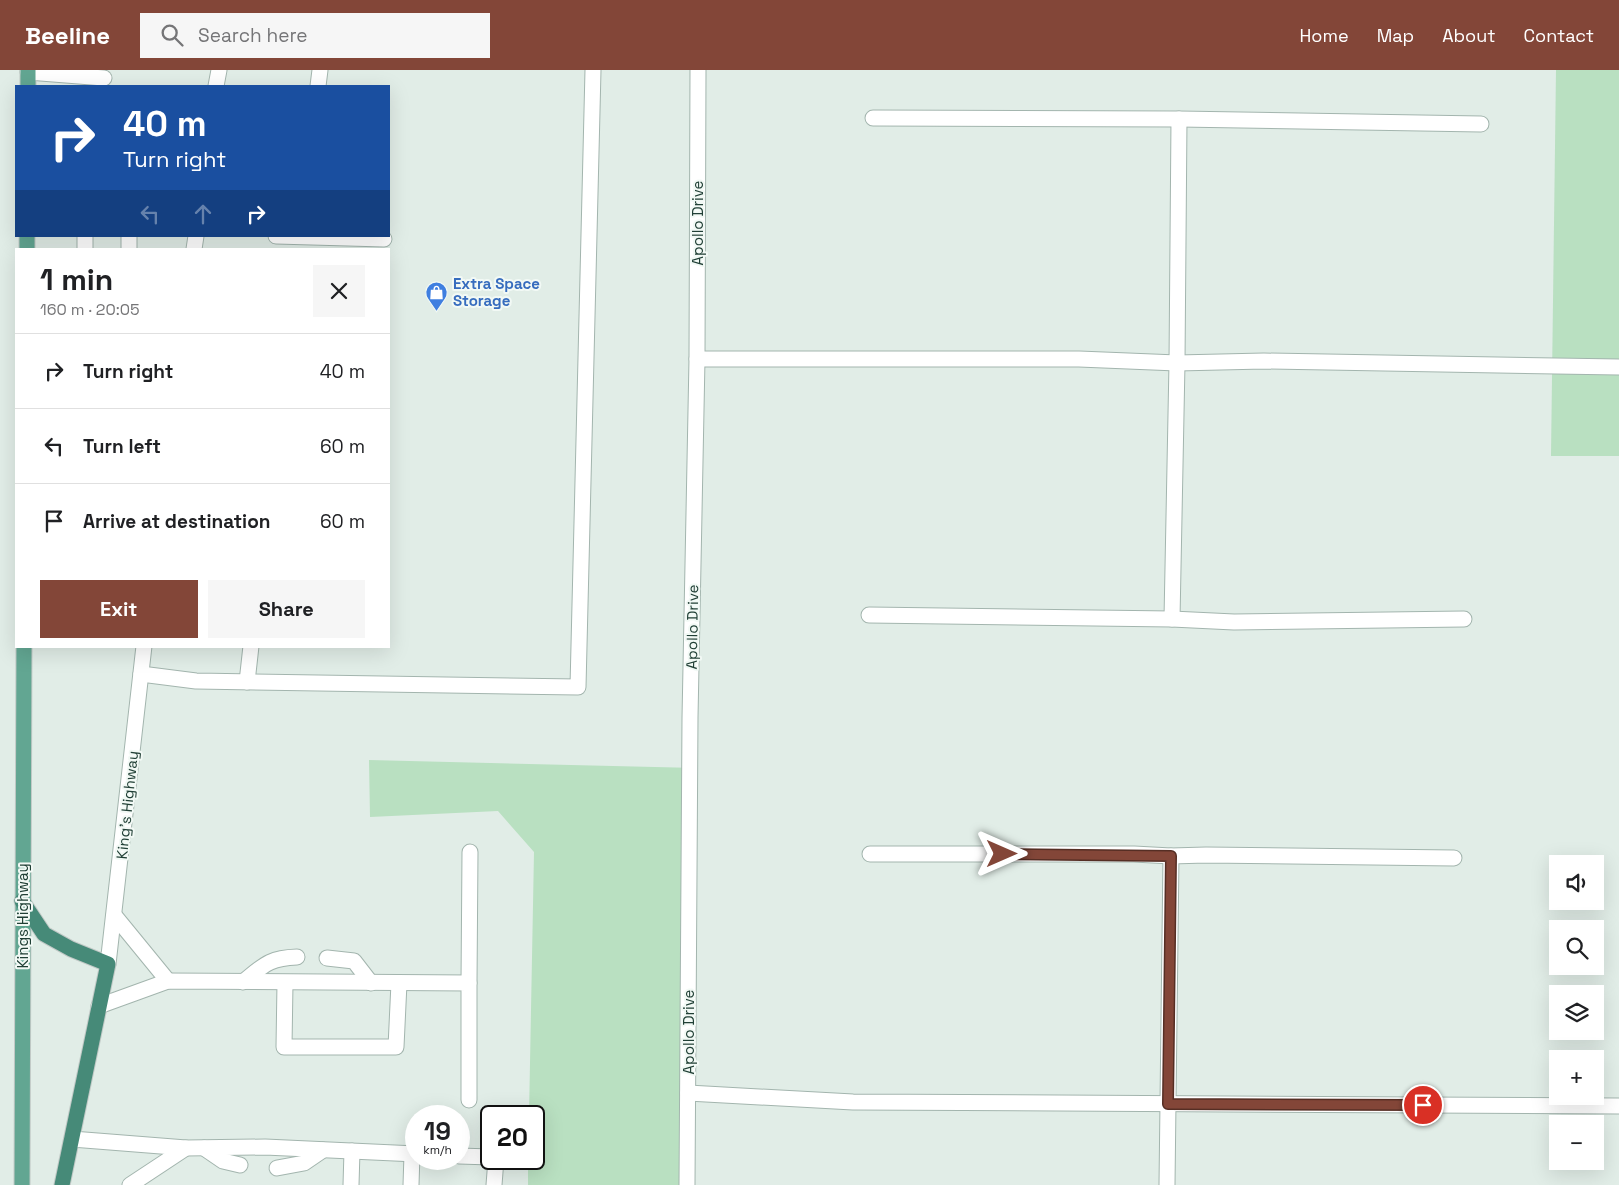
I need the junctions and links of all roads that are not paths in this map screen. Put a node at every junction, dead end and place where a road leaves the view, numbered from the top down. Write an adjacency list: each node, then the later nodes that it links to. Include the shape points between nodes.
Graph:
1 (219, 70): 7 (street)
2 (320, 70): 8 (street)
3 (593, 70): 24 (street, via 578,688)
4 (698, 70): 14 (street, Apollo Drive)
5 (28, 76): 6 (street)
6 (104, 78)
7 (216, 85)
8 (318, 85)
9 (873, 118): 10 (street)
10 (1179, 119): 11 (street); 15 (street)
11 (1481, 124)
12 (298, 237): 13 (street)
13 (384, 241)
14 (697, 359): 15 (street, via 1069,359); 41 (street, Apollo Drive)
15 (1177, 363): 16 (street); 18 (street)
16 (1619, 367)
17 (869, 615): 18 (street)
18 (1172, 619): 19 (street, via 1234,622)
19 (1464, 619)
20 (24, 648): 29 (main road, Kings Highway)
21 (144, 648): 23 (street, King's Highway)
22 (251, 648): 24 (street)
23 (141, 674): 24 (street, via 196,681); 30 (street, King's Highway)
24 (247, 682)
25 (470, 852): 39 (street)
26 (870, 854): 27 (street)
27 (1171, 856): 28 (street); 43 (street)
28 (1454, 858)
29 (22, 901): 33 (highway, via 44,934); 55 (main road, Kings Highway)
30 (114, 915): 33 (street, King's Highway); 34 (street)
31 (298, 957): 35 (street, via 268,962)
32 (327, 958): 37 (street, via 354,961)
33 (108, 964): 40 (highway)
34 (168, 981): 35 (street); 40 (street)
35 (243, 982): 36 (street)
36 (285, 982): 37 (street); 38 (street, via 284,1047 396,1047)
37 (371, 983): 38 (street)
38 (398, 983): 39 (street)
39 (469, 983): 42 (street)
40 (99, 1006): 45 (highway)
41 (688, 1093): 43 (street, via 853,1102); 61 (street, Apollo Drive)
42 (469, 1100)
43 (1168, 1104): 44 (street); 62 (street)
44 (1619, 1106)
45 (72, 1139): 46 (street); 56 (highway)
46 (186, 1148): 47 (street); 57 (street)
47 (204, 1148): 48 (street); 51 (street, via 223,1161)
48 (323, 1150): 49 (street); 52 (street, via 304,1163)
49 (352, 1151): 50 (street); 58 (street)
50 (405, 1154)
51 (240, 1166)
52 (276, 1168)
53 (412, 1170): 59 (street)
54 (495, 1170): 60 (street)
55 (22, 1185)
56 (62, 1185)
57 (130, 1185)
58 (351, 1185)
59 (411, 1185)
60 (494, 1185)
61 (687, 1185)
62 (1167, 1185)

